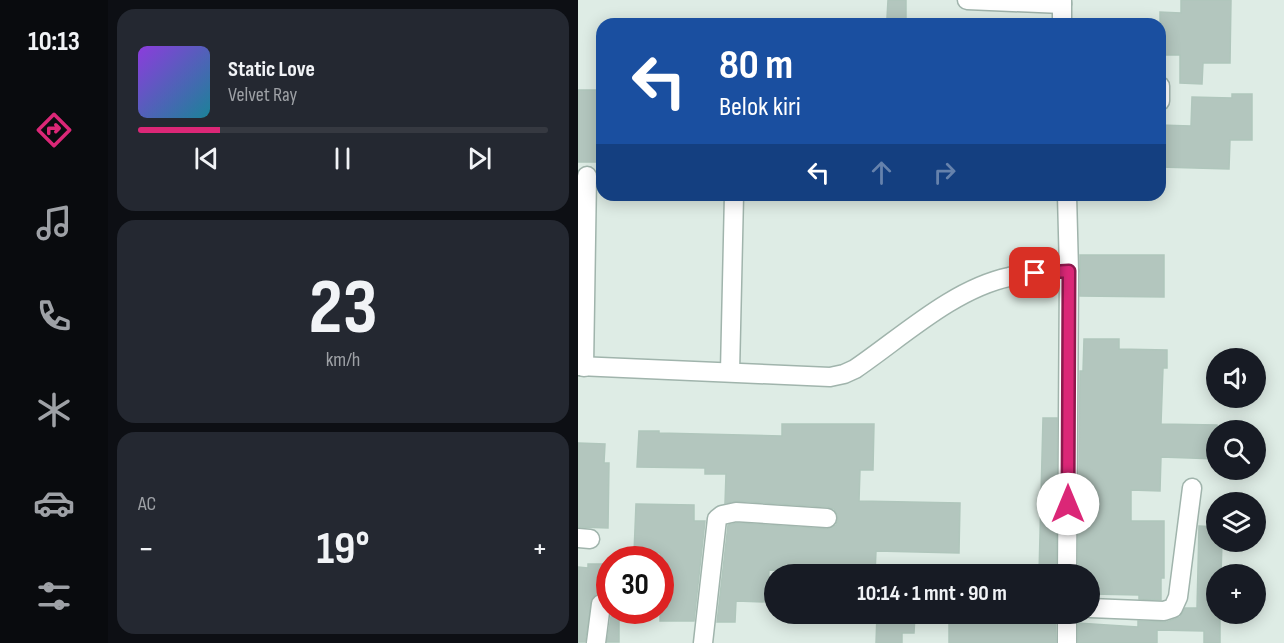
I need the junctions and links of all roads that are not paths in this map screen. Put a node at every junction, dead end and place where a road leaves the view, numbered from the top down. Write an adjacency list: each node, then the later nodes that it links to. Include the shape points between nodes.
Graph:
1 (967, 0): 2 (street)
2 (1062, 2): 3 (street)
3 (1062, 18)
4 (589, 176): 8 (street)
5 (734, 201): 9 (street)
6 (1067, 201): 7 (street)
7 (1069, 271): 9 (street, via 1008,277 976,289 844,374 830,377); 12 (street)
8 (581, 367): 9 (street)
9 (730, 372)
10 (1192, 488): 13 (street, via 1178,597 1173,608)
11 (827, 518): 17 (street, via 736,512 717,519)
12 (1067, 564)
13 (1100, 608)
14 (598, 624): 16 (street)
15 (1067, 624): 18 (street)
16 (596, 643)
17 (703, 643)
18 (1067, 643)

